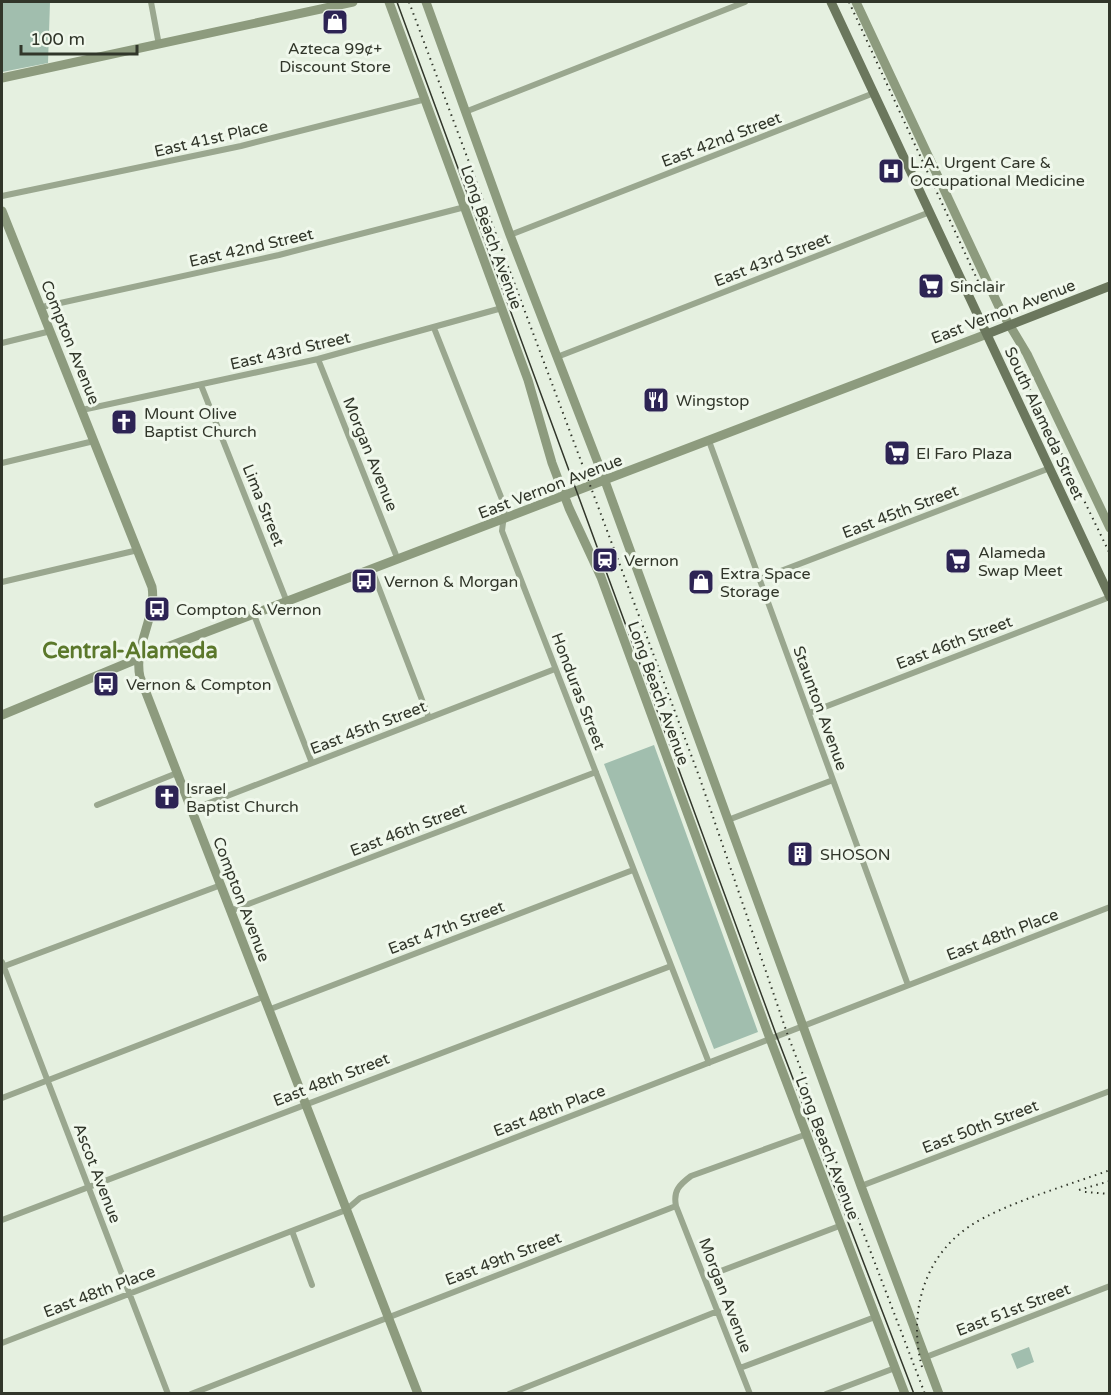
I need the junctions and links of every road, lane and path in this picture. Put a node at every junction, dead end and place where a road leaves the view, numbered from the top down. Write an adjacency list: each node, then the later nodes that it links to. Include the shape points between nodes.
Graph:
1 (151, 2): 8 (street)
2 (353, 2): 8 (street)
3 (389, 2): 11 (street, Long Beach Avenue)
4 (426, 2): 12 (street, Long Beach Avenue)
5 (745, 2): 12 (street)
6 (831, 2): 10 (main road, South Alameda Street)
7 (856, 2): 21 (street, South Alameda Street)
8 (159, 45): 9 (street)
9 (2, 78)
10 (874, 93): 16 (main road, South Alameda Street); 17 (street, East 42nd Street)
11 (426, 99): 13 (street, East 41st Place, via 241,146); 14 (street, Long Beach Avenue)
12 (465, 112): 17 (street, Long Beach Avenue)
13 (2, 195)
14 (465, 207): 19 (street, East 42nd Street, via 279,255); 20 (street, Long Beach Avenue)
15 (2, 211): 19 (street, Compton Avenue)
16 (930, 212): 24 (main road, South Alameda Street); 26 (street, East 43rd Street)
17 (510, 235): 26 (street, Long Beach Avenue)
18 (1110, 286): 21 (main road, East Vernon Avenue)
19 (42, 307): 23 (street, Compton Avenue)
20 (502, 308): 22 (street, East 43rd Street); 35 (street, Long Beach Avenue)
21 (1009, 325): 24 (main road, East Vernon Avenue); 37 (street, South Alameda Street, via 1027,354)
22 (434, 328): 27 (street, East 43rd Street); 36 (street, Honduras Street, via 505,507)
23 (51, 331): 25 (street); 29 (street, Compton Avenue)
24 (987, 334): 31 (street, East Vernon Avenue); 33 (main road, South Alameda Street)
25 (2, 343)
26 (557, 357): 34 (street, Long Beach Avenue)
27 (318, 359): 28 (street, East 43rd Street); 39 (street, Morgan Avenue)
28 (201, 386): 29 (street, East 43rd Street); 44 (street, Lima Street)
29 (82, 410): 30 (street, Compton Avenue)
30 (94, 441): 32 (street); 38 (street, Compton Avenue)
31 (709, 441): 34 (street, East Vernon Avenue); 41 (street, Staunton Avenue)
32 (2, 463)
33 (1050, 468): 41 (street, East 45th Street); 43 (main road, South Alameda Street)
34 (605, 481): 35 (street, East Vernon Avenue); 57 (street, Long Beach Avenue)
35 (565, 497): 36 (street, East Vernon Avenue); 68 (street, Long Beach Avenue, via 601,577)
36 (503, 520): 39 (street, East Vernon Avenue); 47 (street, Honduras Street, via 502,531)
37 (1110, 528)
38 (138, 550): 42 (street); 46 (street, Compton Avenue, via 153,592)
39 (398, 560): 40 (street, East Vernon Avenue)
40 (372, 570): 44 (street, East Vernon Avenue); 50 (street)
41 (760, 579): 48 (street, Staunton Avenue)
42 (2, 582)
43 (1110, 597): 48 (street, East 46th Street)
44 (287, 602): 45 (street, East Vernon Avenue)
45 (254, 615): 46 (street, East Vernon Avenue); 51 (street)
46 (138, 659): 49 (street, East Vernon Avenue); 53 (street, Compton Avenue, via 140,677)
47 (555, 669): 50 (street, East 45th Street); 52 (street, Honduras Street)
48 (809, 713): 54 (street, Staunton Avenue)
49 (2, 715)
50 (429, 718): 51 (street, East 45th Street)
51 (312, 763): 56 (street, East 45th Street)
52 (596, 772): 58 (street, Honduras Street); 61 (street, East 46th Street)
53 (177, 773): 55 (street); 56 (street, Compton Avenue)
54 (833, 780): 57 (street); 64 (street, Staunton Avenue)
55 (97, 805)
56 (191, 810): 59 (street, Compton Avenue)
57 (728, 820): 67 (street, Long Beach Avenue)
58 (633, 870): 63 (street, Honduras Street); 66 (street, East 47th Street)
59 (221, 885): 61 (street, Compton Avenue); 62 (street)
60 (1110, 907): 64 (street, East 48th Place)
61 (230, 911): 65 (street, Compton Avenue)
62 (2, 965): 70 (street, Ascot Avenue)
63 (671, 966): 69 (street, Honduras Street); 73 (street, East 48th Street)
64 (908, 985): 67 (street, East 48th Place)
65 (262, 997): 66 (street, Compton Avenue); 70 (street)
66 (268, 1010): 73 (street, Compton Avenue)
67 (802, 1026): 68 (street, East 48th Place); 75 (street, Long Beach Avenue)
68 (771, 1040): 69 (street, East 48th Place); 74 (street, Long Beach Avenue)
69 (709, 1063): 78 (street, East 48th Place, via 360,1198)
70 (47, 1080): 72 (street); 76 (street, Ascot Avenue)
71 (1110, 1091): 75 (street, East 50th Street)
72 (2, 1098)
73 (304, 1103): 76 (street, East 48th Street); 78 (street, Compton Avenue)
74 (807, 1134): 77 (street, via 691,1176 679,1186); 80 (street, Long Beach Avenue)
75 (861, 1186): 90 (street, Long Beach Avenue)
76 (88, 1187): 79 (street, East 48th Street); 85 (street, Ascot Avenue)
77 (676, 1206): 82 (street, Morgan Avenue); 87 (street, East 49th Street)
78 (346, 1210): 81 (street, East 48th Place); 87 (street, Compton Avenue)
79 (2, 1220)
80 (842, 1226): 82 (street); 88 (street, Long Beach Avenue)
81 (291, 1231): 83 (street); 85 (street, East 48th Place)
82 (705, 1277): 86 (street, Morgan Avenue)
83 (312, 1284)
84 (1110, 1286): 90 (street, East 51st Street)
85 (131, 1294): 89 (street, East 48th Place); 93 (street, Ascot Avenue)
86 (718, 1311): 91 (street, Morgan Avenue); 96 (street)
87 (388, 1317): 94 (street, East 49th Street); 95 (street, Compton Avenue)
88 (875, 1317): 91 (street); 92 (street, Long Beach Avenue)
89 (2, 1343)
90 (926, 1357): 100 (street, Long Beach Avenue)
91 (740, 1368): 97 (street, Morgan Avenue)
92 (895, 1368): 98 (street); 99 (street, Long Beach Avenue)
93 (168, 1394)
94 (191, 1394)
95 (418, 1394)
96 (509, 1394)
97 (750, 1394)
98 (826, 1394)
99 (905, 1394)
100 (939, 1394)

